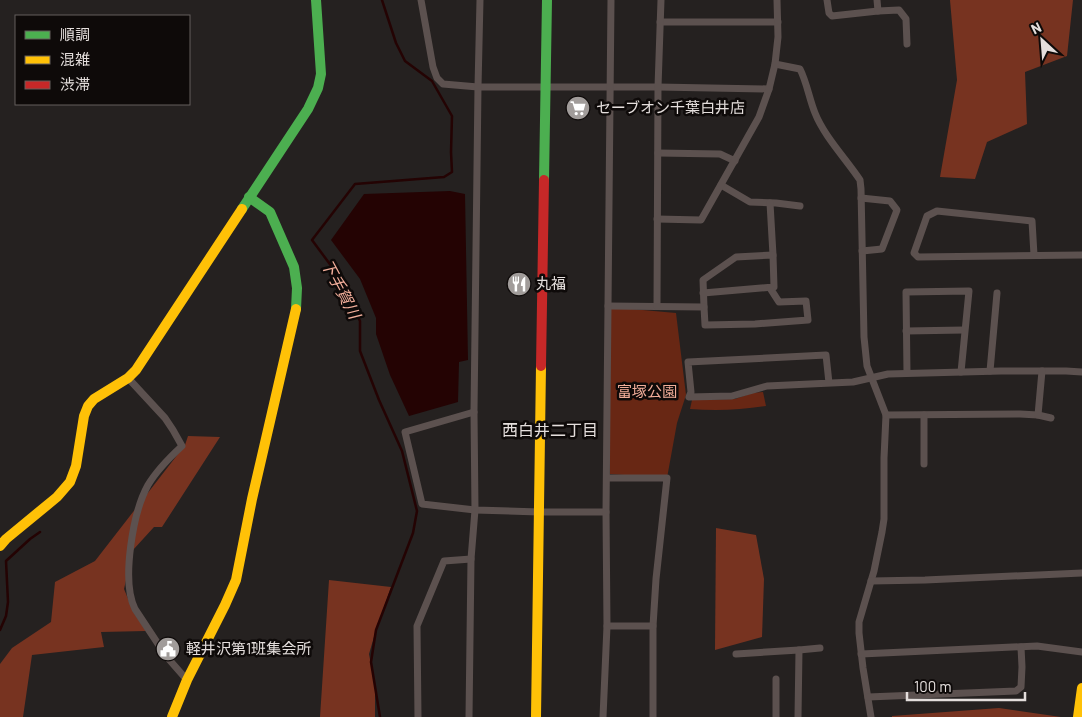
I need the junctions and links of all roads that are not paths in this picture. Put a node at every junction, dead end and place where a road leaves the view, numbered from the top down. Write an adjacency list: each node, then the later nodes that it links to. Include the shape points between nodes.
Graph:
1 (316, 0): 23 (street, via 321,62 319,85 308,109)
2 (421, 0): 16 (street, via 437,78 443,84)
3 (480, 0): 16 (street)
4 (547, 0): 17 (street)
5 (611, 0): 18 (street)
6 (661, 0): 11 (street)
7 (777, 0): 12 (street)
8 (827, 0): 10 (street, via 832,16)
9 (877, 0): 10 (street)
10 (878, 11): 13 (street, via 899,10 906,20)
11 (660, 22): 12 (street); 15 (street)
12 (778, 22): 14 (street)
13 (907, 44)
14 (775, 64): 19 (street); 24 (street, via 800,69 823,128 860,180)
15 (658, 86): 18 (street); 19 (street); 20 (street)
16 (478, 87): 17 (street); 48 (street)
17 (545, 87): 18 (street); 56 (street)
18 (611, 87): 35 (street)
19 (769, 89): 21 (street, via 759,117)
20 (658, 153): 21 (street, via 720,154); 27 (street)
21 (735, 161): 22 (street)
22 (721, 186): 25 (street, via 750,202); 27 (street, via 701,220)
23 (249, 197): 45 (street); 71 (street, via 270,212 284,243 294,267 296,308 236,580)
24 (861, 198): 28 (street); 28 (street, via 890,201 897,210 882,249)
25 (770, 203): 26 (street); 29 (street)
26 (800, 206)
27 (657, 219): 36 (street)
28 (862, 251): 46 (street, via 864,337)
29 (773, 255): 32 (street, via 774,287); 33 (street, via 736,257 703,280)
30 (1034, 255): 30 (street, via 918,257 914,252 927,216 937,211 1032,221); 31 (street)
31 (1082, 255)
32 (770, 288): 33 (street); 37 (street, via 779,302 806,301 808,320 705,324)
33 (704, 293): 37 (street)
34 (997, 293): 40 (street)
35 (608, 306): 36 (street); 54 (street)
36 (657, 306): 37 (street)
37 (704, 307)
38 (964, 330): 39 (street); 39 (street, via 968,291 906,292); 42 (street)
39 (906, 331): 44 (street)
40 (990, 371): 41 (street); 42 (street)
41 (1042, 371): 43 (street); 51 (street)
42 (961, 372): 44 (street)
43 (1082, 372)
44 (907, 373): 46 (street)
45 (128, 378): 58 (street, via 88,406 70,482); 71 (street, via 165,418 182,446 164,463 142,496 130,545 129,588 135,609 166,656)
46 (871, 378): 47 (street); 49 (street)
47 (828, 383): 47 (street, via 766,386 732,396 690,397 688,362 826,355)
48 (474, 412): 55 (street); 55 (street, via 404,432 422,504)
49 (886, 415): 50 (street); 61 (street, via 884,519)
50 (924, 415): 51 (street); 53 (street)
51 (1038, 415): 52 (street)
52 (1051, 418)
53 (924, 464)
54 (606, 478): 57 (street); 63 (street, via 667,478)
55 (475, 510): 56 (street); 59 (street)
56 (539, 512): 57 (street); 77 (street)
57 (606, 512): 62 (street)
58 (0, 546)
59 (471, 560): 75 (street, via 444,561 417,626); 76 (street)
60 (1082, 573): 61 (street)
61 (871, 581): 69 (street, via 860,622)
62 (607, 626): 63 (street); 78 (street)
63 (653, 626): 79 (street)
64 (1021, 646): 67 (street); 69 (street); 73 (street, via 1021,687 1016,691)
65 (820, 648): 66 (street)
66 (799, 650): 68 (street); 81 (street)
67 (1082, 652)
68 (736, 654)
69 (861, 654): 73 (street)
70 (776, 679): 80 (street)
71 (187, 680): 74 (street)
72 (1082, 688): 83 (street)
73 (868, 697): 82 (street)
74 (172, 717)
75 (418, 717)
76 (469, 717)
77 (536, 717)
78 (604, 717)
79 (653, 717)
80 (776, 717)
81 (798, 717)
82 (870, 717)
83 (1078, 717)

